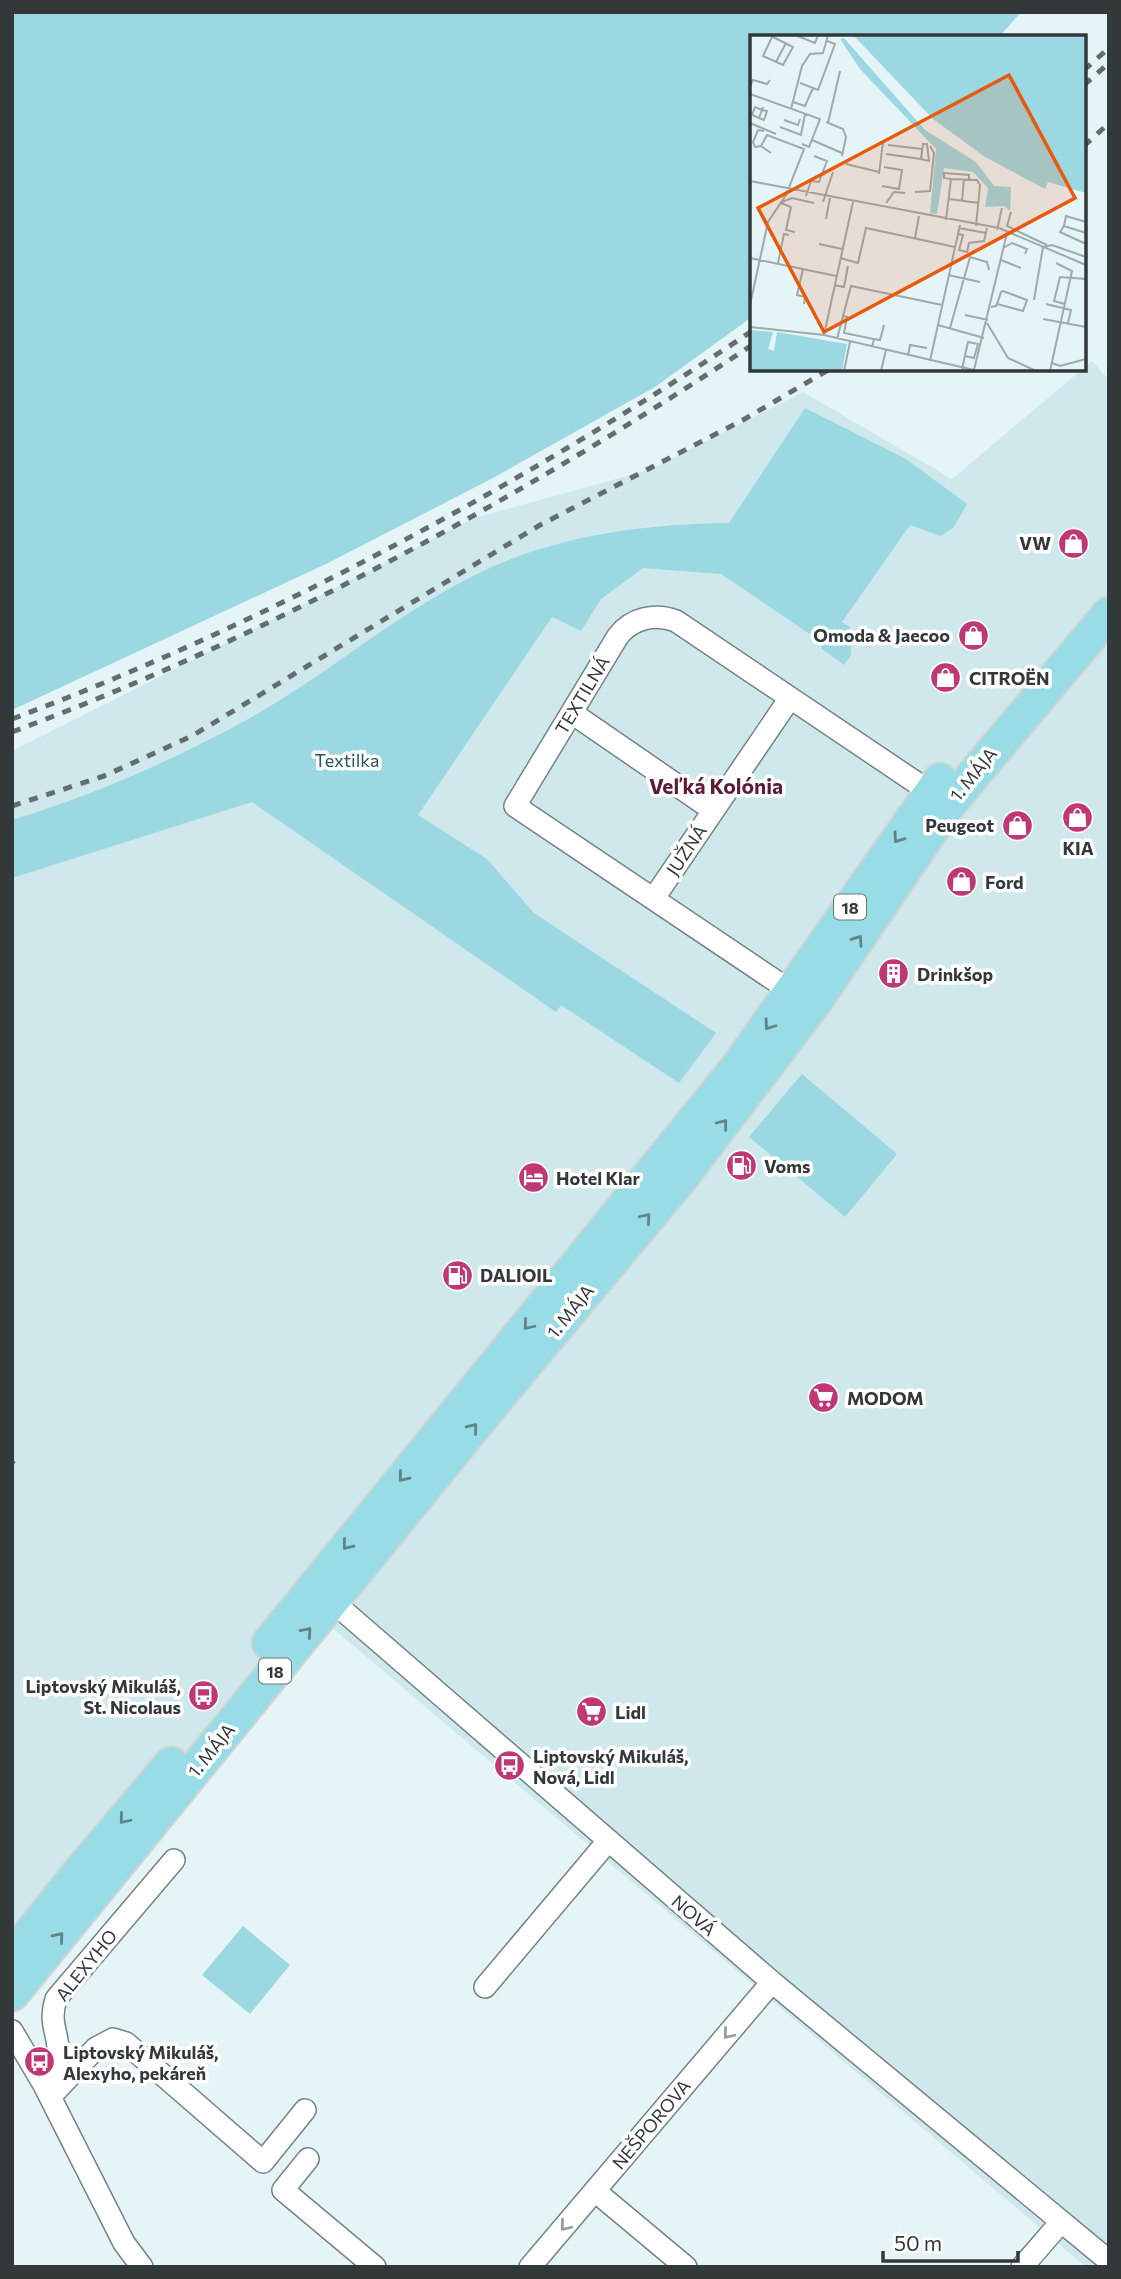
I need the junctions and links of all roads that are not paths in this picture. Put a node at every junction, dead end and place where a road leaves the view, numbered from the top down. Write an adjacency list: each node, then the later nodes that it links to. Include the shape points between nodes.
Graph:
1 (1109, 613): 4 (main road, 1. MÁJA / 18, via 1049,652)
2 (790, 698): 3 (street, TEXTILNÁ, via 676,621 657,617 625,627); 4 (street, TEXTILNÁ); 5 (street, JUŽNÁ)
3 (572, 713): 5 (street); 6 (street, TEXTILNÁ, via 515,806)
4 (940, 798): 7 (main road, 1. MÁJA / 18, one-way to 7); 8 (main road, 1. MÁJA / 18, one-way to 4, via 681,1178 771,1062)
5 (713, 810): 6 (street, JUŽNÁ)
6 (654, 898): 7 (street, TEXTILNÁ)
7 (792, 992): 8 (main road, 1. MÁJA / 18, one-way to 8)
8 (324, 1593): 9 (street, NOVÁ); 11 (main road, 1. MÁJA / 18, one-way to 11, via 201,1729); 14 (main road, 1. MÁJA / 18, one-way to 8)
9 (608, 1841): 12 (street, NOVÁ); 13 (street)
10 (174, 1860): 16 (street, ALEXYHO, via 56,1999 53,2012 61,2052)
11 (12, 1957)
12 (772, 1982): 19 (street, NEŠPOROVA, one-way to 19); 20 (street, NOVÁ)
13 (485, 1987)
14 (12, 1994)
15 (12, 2031): 16 (street)
16 (47, 2091): 17 (street, via 113,2039 126,2043 263,2162); 22 (street, via 124,2243)
17 (305, 2110)
18 (309, 2159): 23 (street, via 283,2190)
19 (595, 2191): 24 (street, NEŠPOROVA, one-way to 24); 25 (street)
20 (1061, 2222): 21 (street, NOVÁ); 26 (street)
21 (1109, 2262)
22 (142, 2267)
23 (375, 2267)
24 (530, 2267)
25 (686, 2267)
26 (1022, 2267)

